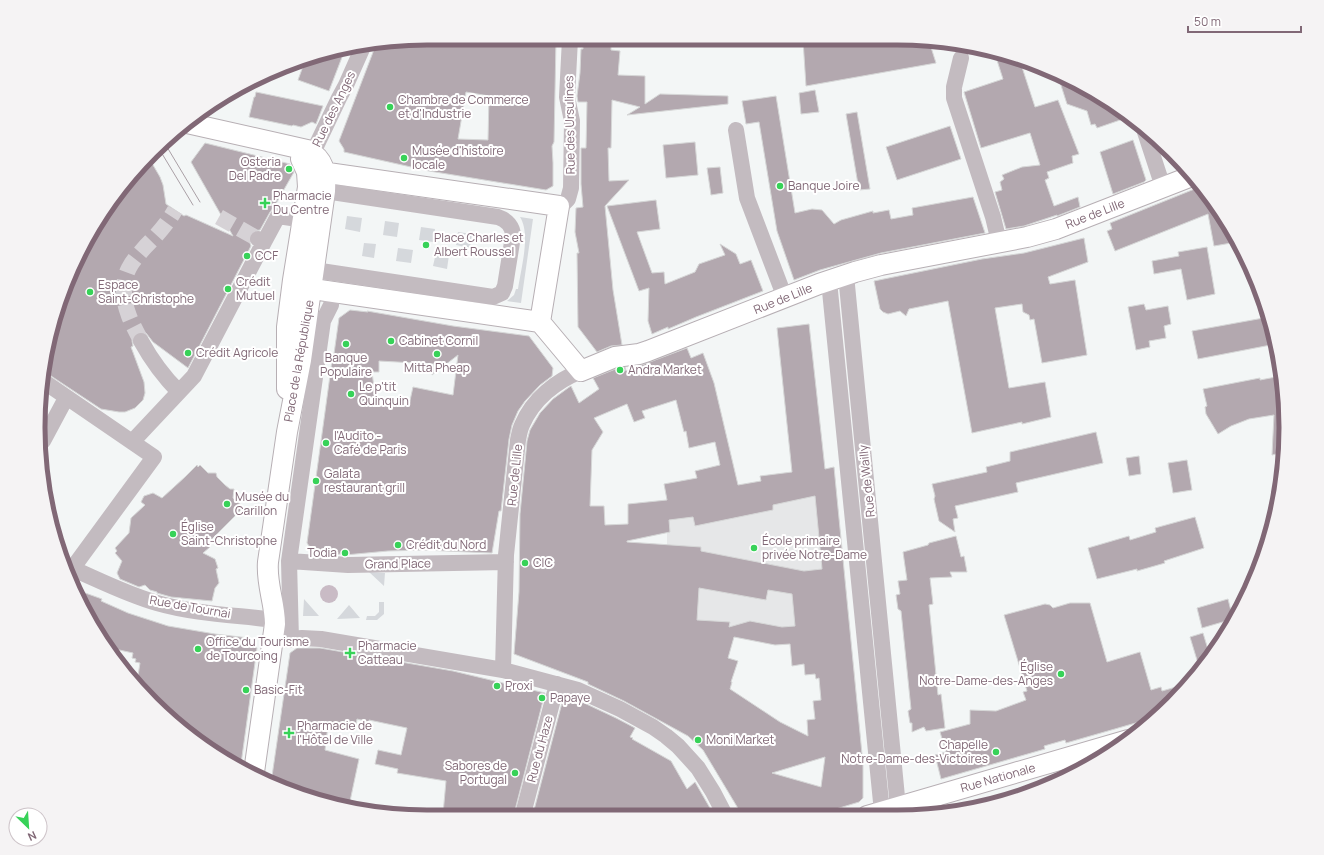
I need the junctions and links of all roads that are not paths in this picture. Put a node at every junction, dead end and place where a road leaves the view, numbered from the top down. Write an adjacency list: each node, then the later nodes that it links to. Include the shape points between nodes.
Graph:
1 (570, 45): 10 (street, Rue des Ursulines, via 567,97 572,121 571,188 568,199)
2 (361, 51): 7 (street, Rue des Anges, via 338,98)
3 (961, 58): 12 (street, via 954,98)
4 (193, 125): 7 (main road, via 302,149)
5 (736, 130): 15 (street, via 747,198)
6 (1147, 138): 9 (street)
7 (315, 173): 10 (main road); 14 (main road, via 308,187); 14 (street, via 498,218 509,224 513,236 505,286 502,293 493,297)
8 (1186, 178): 9 (main road, Rue de Lille)
9 (1163, 187): 12 (main road, Rue de Lille, via 1056,229)
10 (559, 206): 17 (main road)
11 (298, 218): 21 (street, via 278,216 261,240 194,376)
12 (999, 242): 13 (main road, Rue de Lille, via 881,265)
13 (837, 278): 15 (main road, Rue de Lille); 36 (street, Rue de Wailly)
14 (303, 282): 17 (main road); 29 (main road, Place de la République, via 286,340 287,432 267,569)
15 (785, 298): 19 (main road, Rue de Lille, via 648,351 615,357)
16 (331, 304): 26 (street, via 323,321)
17 (540, 322): 19 (main road)
18 (142, 341): 21 (street, via 156,366)
19 (581, 371): 25 (street, Rue de Lille, via 550,388 529,412 522,425 518,440)
20 (47, 384): 22 (street)
21 (179, 392): 24 (street)
22 (66, 398): 23 (street); 24 (street)
23 (45, 437)
24 (132, 442): 27 (street, via 154,457)
25 (506, 558): 26 (street, Grand Place, via 348,565); 30 (street)
26 (289, 561): 30 (street, via 286,640 321,639)
27 (70, 564)
28 (72, 569): 29 (street, Rue de Tournai, via 159,604 200,612)
29 (275, 620): 33 (main road, Place de la République)
30 (508, 671): 31 (street)
31 (557, 684): 34 (street, Rue du Haze); 35 (street, via 578,690 620,709 666,736 698,768)
32 (1110, 745): 37 (main road, Rue Nationale)
33 (254, 769)
34 (524, 810)
35 (722, 810)
36 (882, 810)
37 (889, 810)

